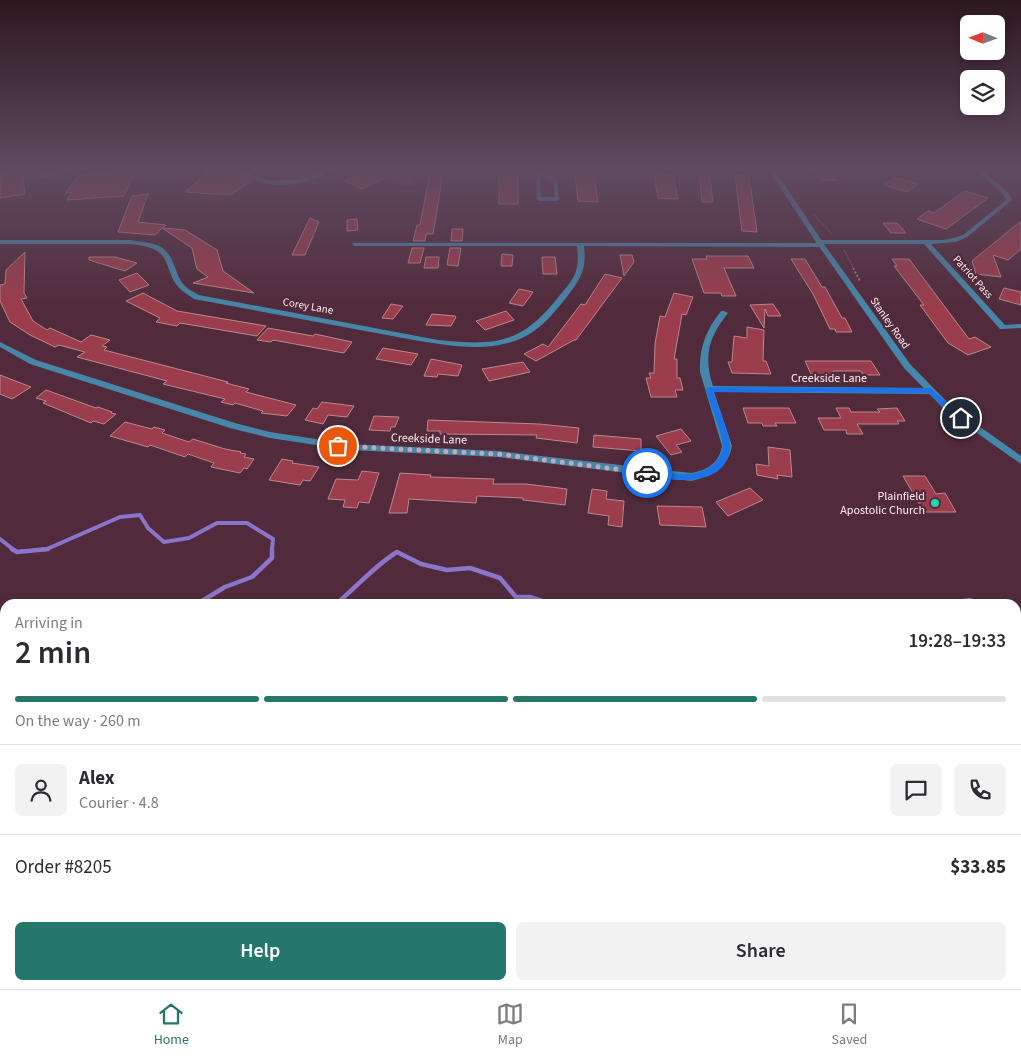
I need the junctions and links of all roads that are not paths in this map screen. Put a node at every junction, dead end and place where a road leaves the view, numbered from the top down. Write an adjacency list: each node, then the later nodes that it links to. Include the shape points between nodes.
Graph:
1 (802, 215): 5 (street, Stanley Road)
2 (990, 215): 4 (street, via 961,239)
3 (0, 242): 7 (street, Corey Lane, via 150,244 166,254 182,289 197,297 468,344 510,340 541,323 580,276 583,266)
4 (926, 242): 5 (street); 9 (street, Patriot Pass, via 1003,326)
5 (820, 243): 7 (street); 12 (street, Stanley Road, via 907,366)
6 (355, 244): 7 (street)
7 (580, 244)
8 (724, 313): 11 (street, via 707,337 704,348 704,372)
9 (1021, 326)
10 (0, 344): 11 (street, Creekside Lane, via 33,362 270,435 348,447 484,453 691,478 710,472 726,454 727,446)
11 (709, 390): 12 (street, Creekside Lane)
12 (930, 391): 13 (street, Stanley Road)
13 (1021, 461)

